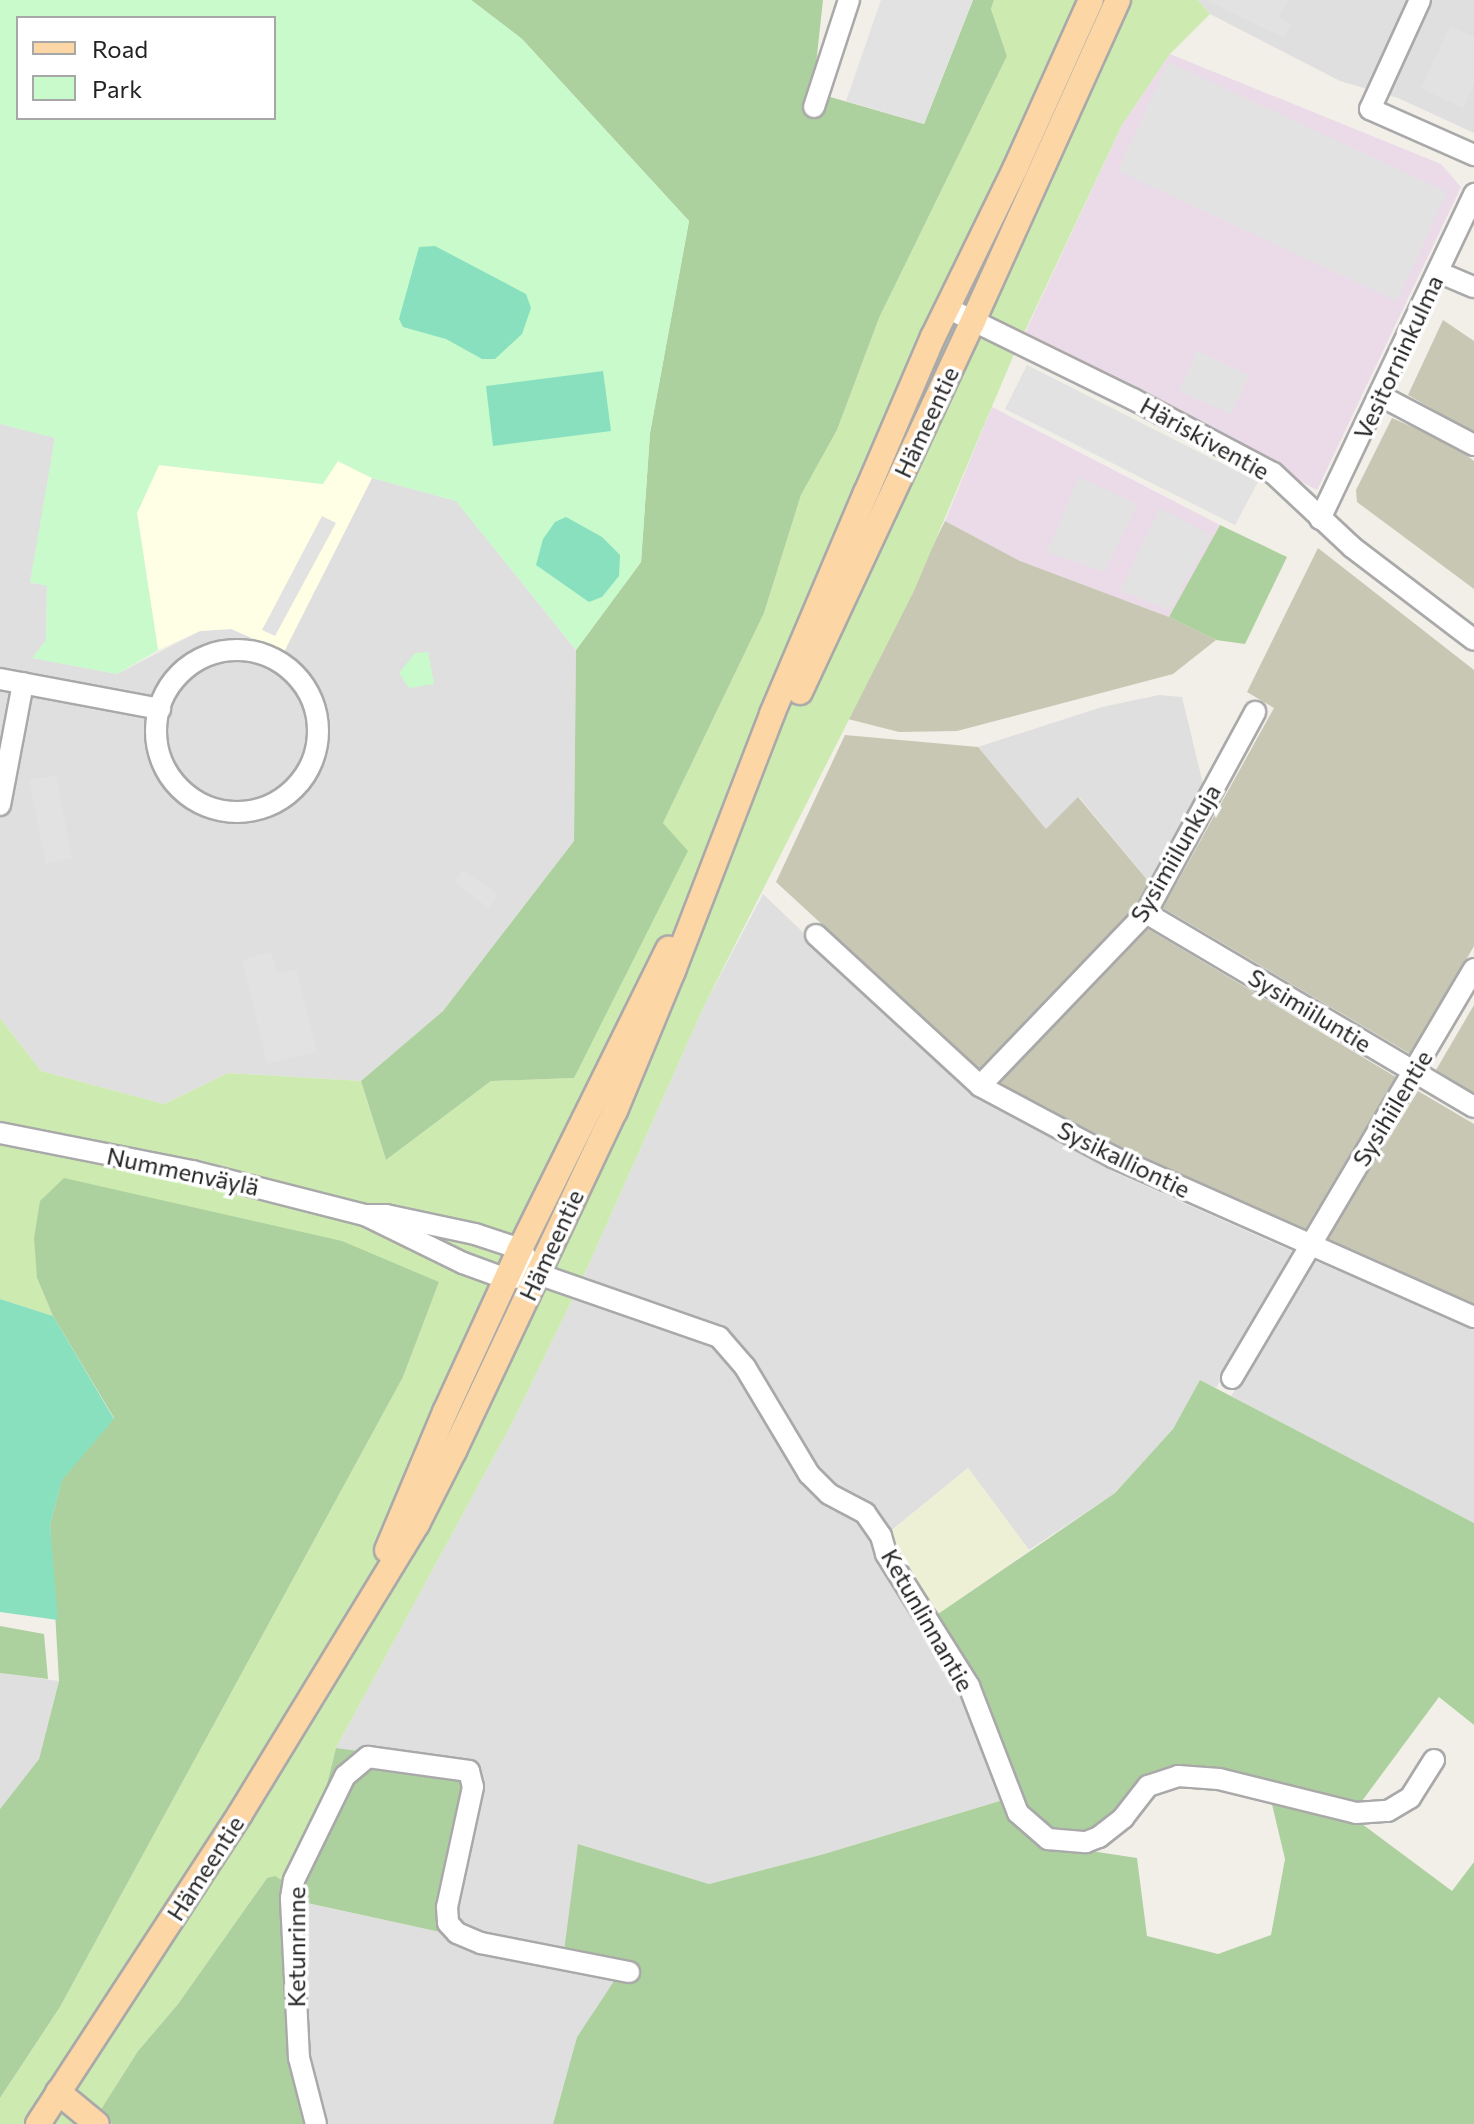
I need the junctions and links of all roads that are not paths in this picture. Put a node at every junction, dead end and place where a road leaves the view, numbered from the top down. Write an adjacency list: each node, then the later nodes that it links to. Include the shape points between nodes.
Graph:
1 (849, 0): 5 (street)
2 (1091, 0): 10 (main road, Hämeentie)
3 (1118, 0): 11 (main road, Hämeentie)
4 (1420, 0): 6 (street, via 1370,109)
5 (814, 107)
6 (1474, 155)
7 (1474, 194): 8 (street, Vesitorninkulma)
8 (1438, 272): 9 (street); 12 (street, Vesitorninkulma)
9 (1474, 287)
10 (947, 308): 11 (street, Häriskiventie); 21 (main road, Hämeentie, via 772,714)
11 (973, 321): 14 (street, Häriskiventie, via 1273,473); 21 (main road, Hämeentie, via 787,720)
12 (1379, 395): 13 (street); 14 (street, Vesitorninkulma)
13 (1474, 445)
14 (1320, 519): 15 (street, Häriskiventie)
15 (1474, 640)
16 (0, 679): 17 (street)
17 (23, 683): 18 (street); 20 (street)
18 (160, 709): 18 (street, via 157,738 167,770 187,794 214,808 265,807 293,790 312,762 318,730 312,699 289,669 257,653 228,650 198,660 174,681)
19 (1255, 712): 23 (street, Sysimiilunkuja)
20 (0, 805)
21 (724, 840): 22 (main road, Hämeentie)
22 (712, 870): 32 (main road, Hämeentie, via 626,1029); 33 (main road, Hämeentie, via 615,1111)
23 (1146, 913): 26 (street, Sysimiiluntie); 27 (street, Sysimiilunkuja)
24 (816, 935): 27 (street, Sysikalliontie)
25 (1474, 969): 26 (street, Sysihiilentie)
26 (1414, 1072): 28 (street, Sysimiiluntie); 31 (street, Sysihiilentie)
27 (980, 1086): 31 (street, Sysikalliontie, via 1113,1157)
28 (1474, 1107)
29 (0, 1133): 30 (street, Nummenväylä, via 192,1171)
30 (365, 1215): 32 (street, Nummenväylä, via 475,1234); 34 (street, Nummenväylä)
31 (1309, 1246): 35 (street, Sysikalliontie); 36 (street, Sysihiilentie)
32 (520, 1249): 33 (street); 34 (main road, Hämeentie)
33 (538, 1274): 34 (street, Nummenväylä); 37 (main road, Hämeentie, via 417,1524); 38 (street, Ketunlinnantie, via 719,1337 732,1349 809,1474 829,1494 865,1513 881,1536 886,1554 969,1686 1018,1813 1048,1839 1086,1842 1099,1837 1123,1818 1148,1786 1178,1776 1219,1779 1356,1813 1388,1811 1410,1798)
34 (507, 1279): 37 (main road, Hämeentie)
35 (1474, 1317)
36 (1232, 1378)
37 (363, 1607): 40 (main road, Hämeentie, via 240,1814)
38 (1434, 1760)
39 (629, 1972): 43 (street, Ketunrinne, via 481,1943 457,1933 448,1923 447,1907 473,1787 469,1771 368,1757 345,1776 294,1880 291,1898 299,2058)
40 (58, 2092): 41 (main road, Hämeentie); 42 (main road)
41 (40, 2123)
42 (97, 2124)
43 (316, 2124)

